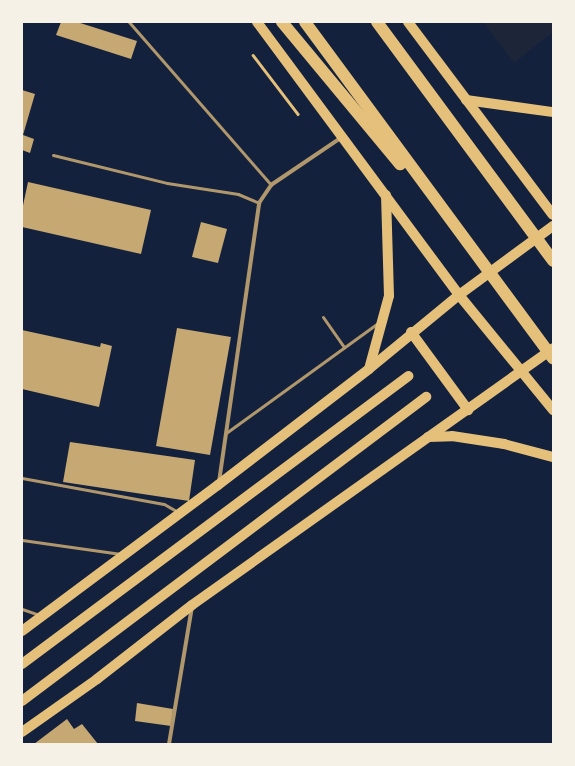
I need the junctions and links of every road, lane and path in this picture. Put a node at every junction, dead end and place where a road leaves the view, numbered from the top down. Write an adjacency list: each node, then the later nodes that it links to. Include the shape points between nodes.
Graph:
1 (129, 22): 13 (lane)
2 (257, 22): 11 (main road)
3 (282, 22): 18 (highway)
4 (305, 22): 18 (highway)
5 (377, 22): 19 (highway)
6 (408, 22): 8 (main road)
7 (253, 55): 10 (path)
8 (466, 100): 9 (main road); 16 (main road)
9 (553, 112)
10 (298, 114)
11 (342, 137): 13 (street); 14 (main road)
12 (53, 155): 15 (lane, via 167,183 238,194)
13 (271, 185): 15 (street)
14 (386, 195): 20 (main road); 22 (main road, via 390,272)
15 (259, 203): 33 (street)
16 (553, 215)
17 (553, 226): 20 (main road)
18 (477, 255): 26 (highway)
19 (553, 261)
20 (459, 295): 23 (main road); 28 (main road)
21 (323, 316): 24 (lane)
22 (384, 319): 24 (lane); 27 (main road)
23 (411, 332): 27 (main road); 31 (main road)
24 (344, 347): 33 (lane)
25 (553, 348): 28 (main road)
26 (553, 358)
27 (369, 369): 37 (main road)
28 (521, 372): 31 (main road); 32 (main road)
29 (409, 376): 45 (main road)
30 (426, 397): 46 (main road)
31 (468, 410): 34 (main road)
32 (553, 410)
33 (226, 433): 37 (street)
34 (426, 437): 35 (main road, via 452,436 497,442); 41 (main road)
35 (553, 457)
36 (22, 478): 38 (lane, via 164,504)
37 (218, 485): 38 (main road)
38 (181, 513): 40 (main road)
39 (22, 540): 40 (lane)
40 (124, 555): 43 (main road)
41 (192, 605): 47 (main road, via 97,679); 48 (street)
42 (22, 609): 43 (lane)
43 (41, 616): 44 (main road)
44 (22, 631)
45 (22, 664)
46 (22, 701)
47 (22, 732)
48 (169, 744)

